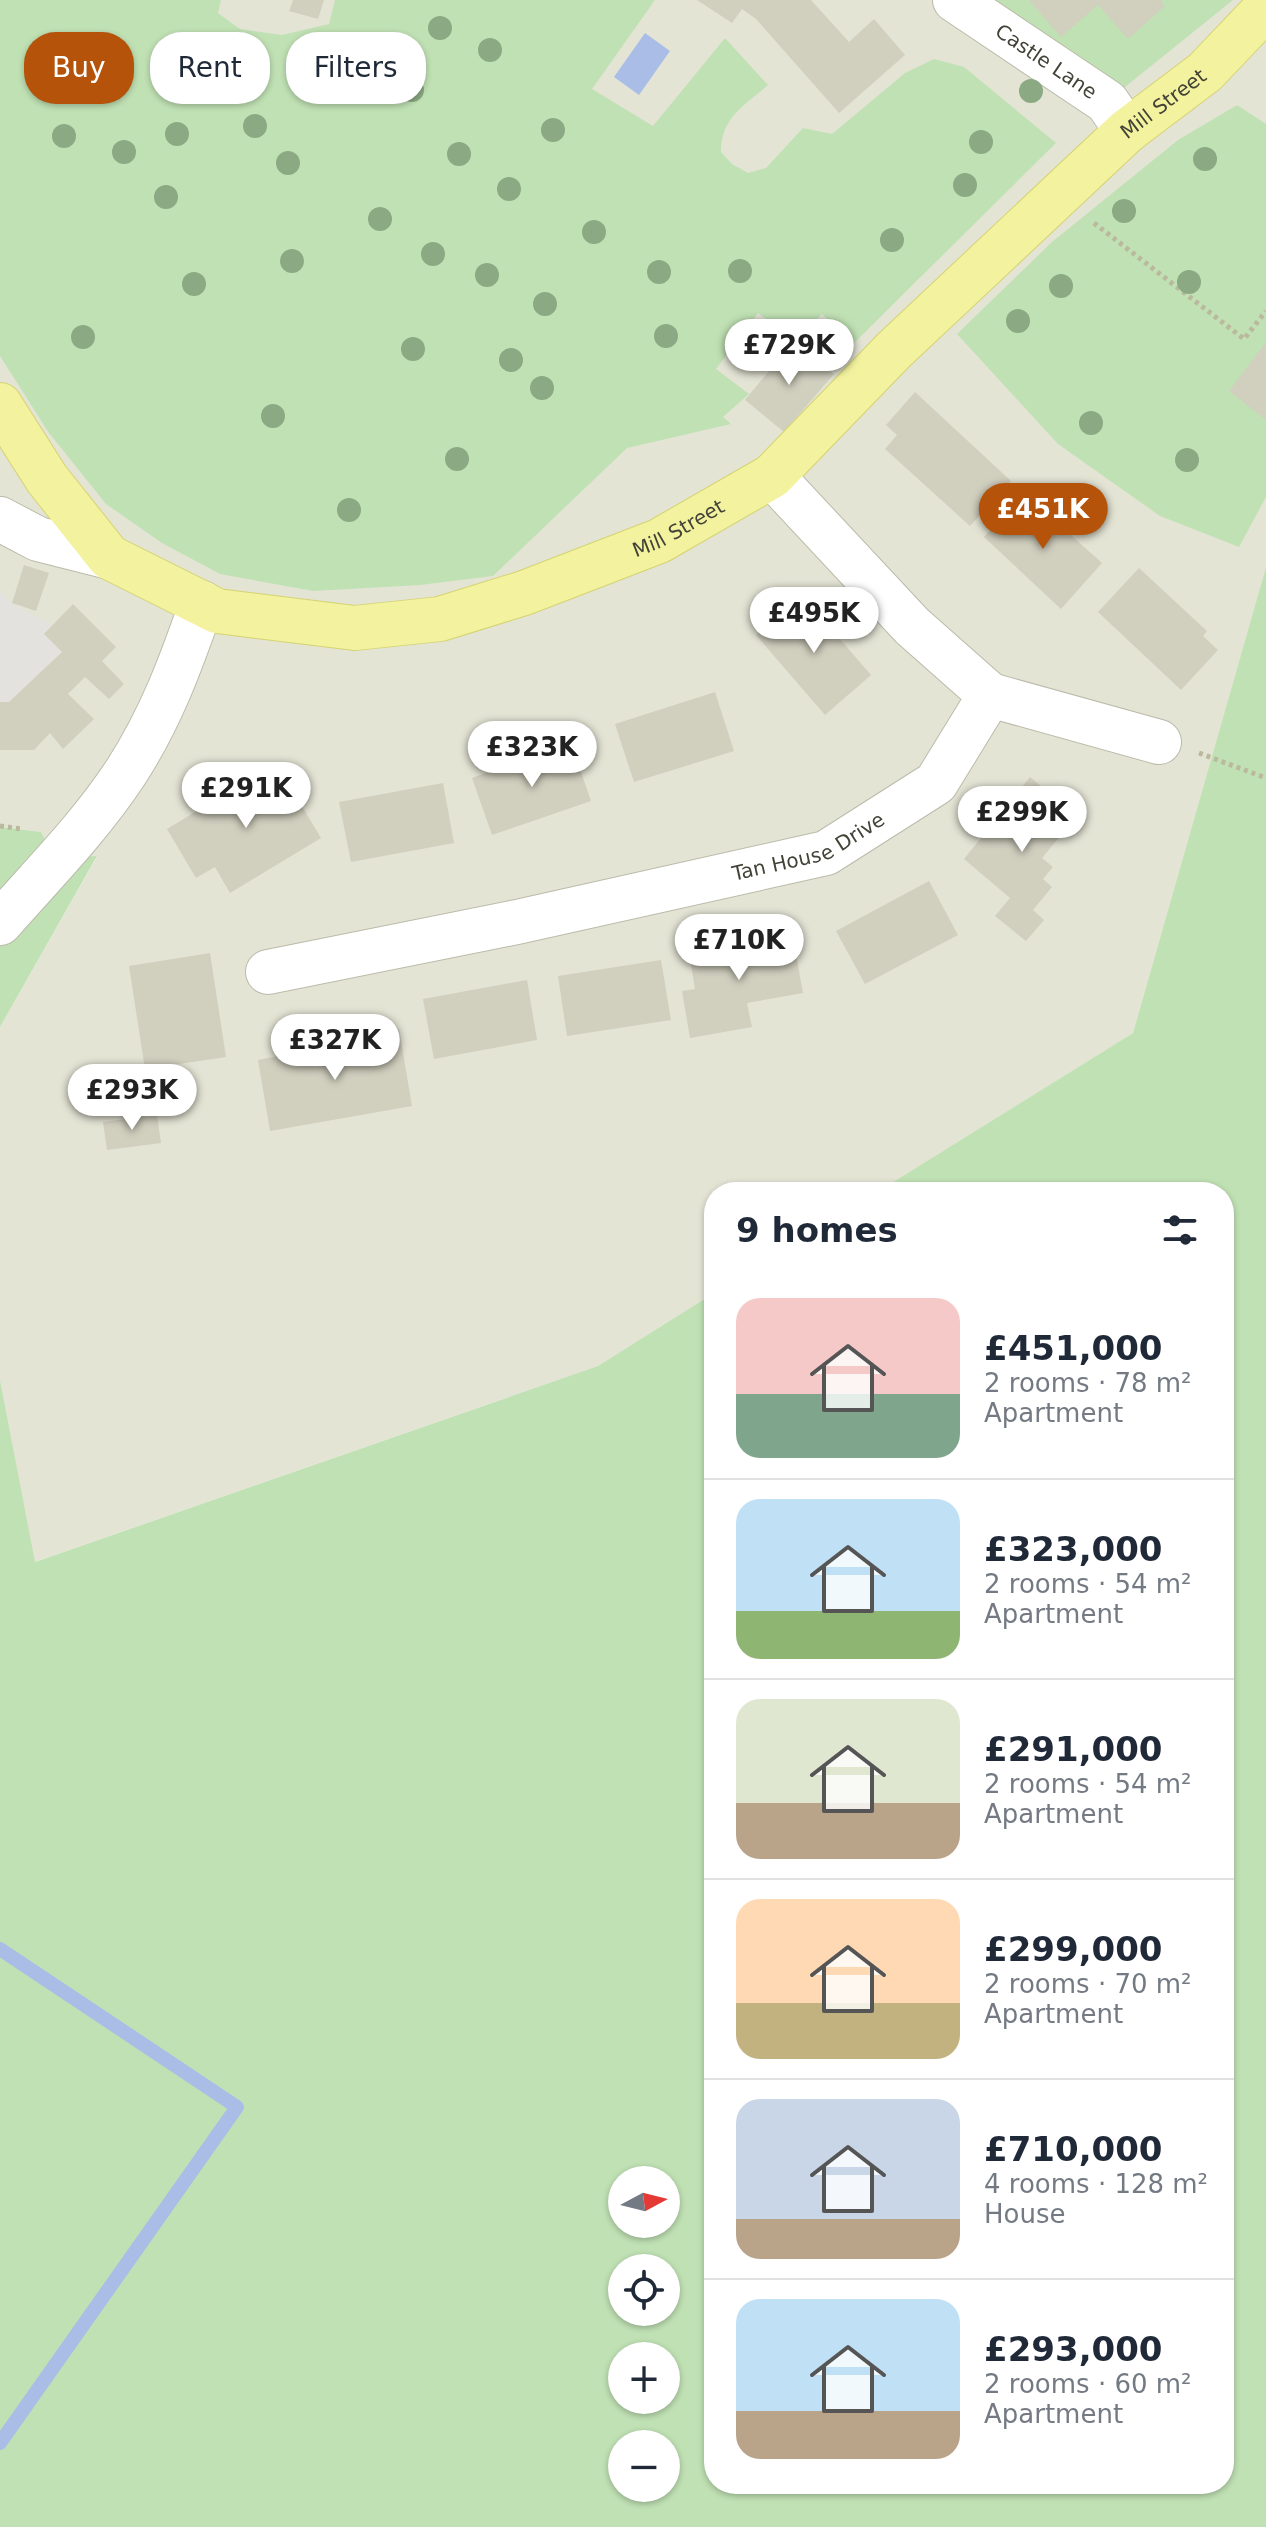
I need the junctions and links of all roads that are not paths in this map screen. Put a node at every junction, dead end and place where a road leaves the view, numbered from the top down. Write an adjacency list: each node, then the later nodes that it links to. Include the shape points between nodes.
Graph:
1 (955, 0): 3 (street, Castle Lane, via 1107,102)
2 (1266, 8): 3 (main road, Mill Street, via 1205,72)
3 (1127, 131): 5 (main road, Mill Street, via 894,350)
4 (0, 405): 7 (main road, Mill Street, via 47,479)
5 (772, 476): 8 (main road, Mill Street, via 659,541 440,619 355,628 217,611); 9 (street, via 912,626)
6 (0, 519): 7 (street, via 38,539)
7 (109, 557): 8 (main road, Mill Street)
8 (202, 603): 11 (street, via 173,688 127,771 82,832)
9 (990, 695): 10 (street); 12 (street, Tan House Drive, via 936,783 826,853)
10 (1159, 742)
11 (0, 923)
12 (268, 972)

